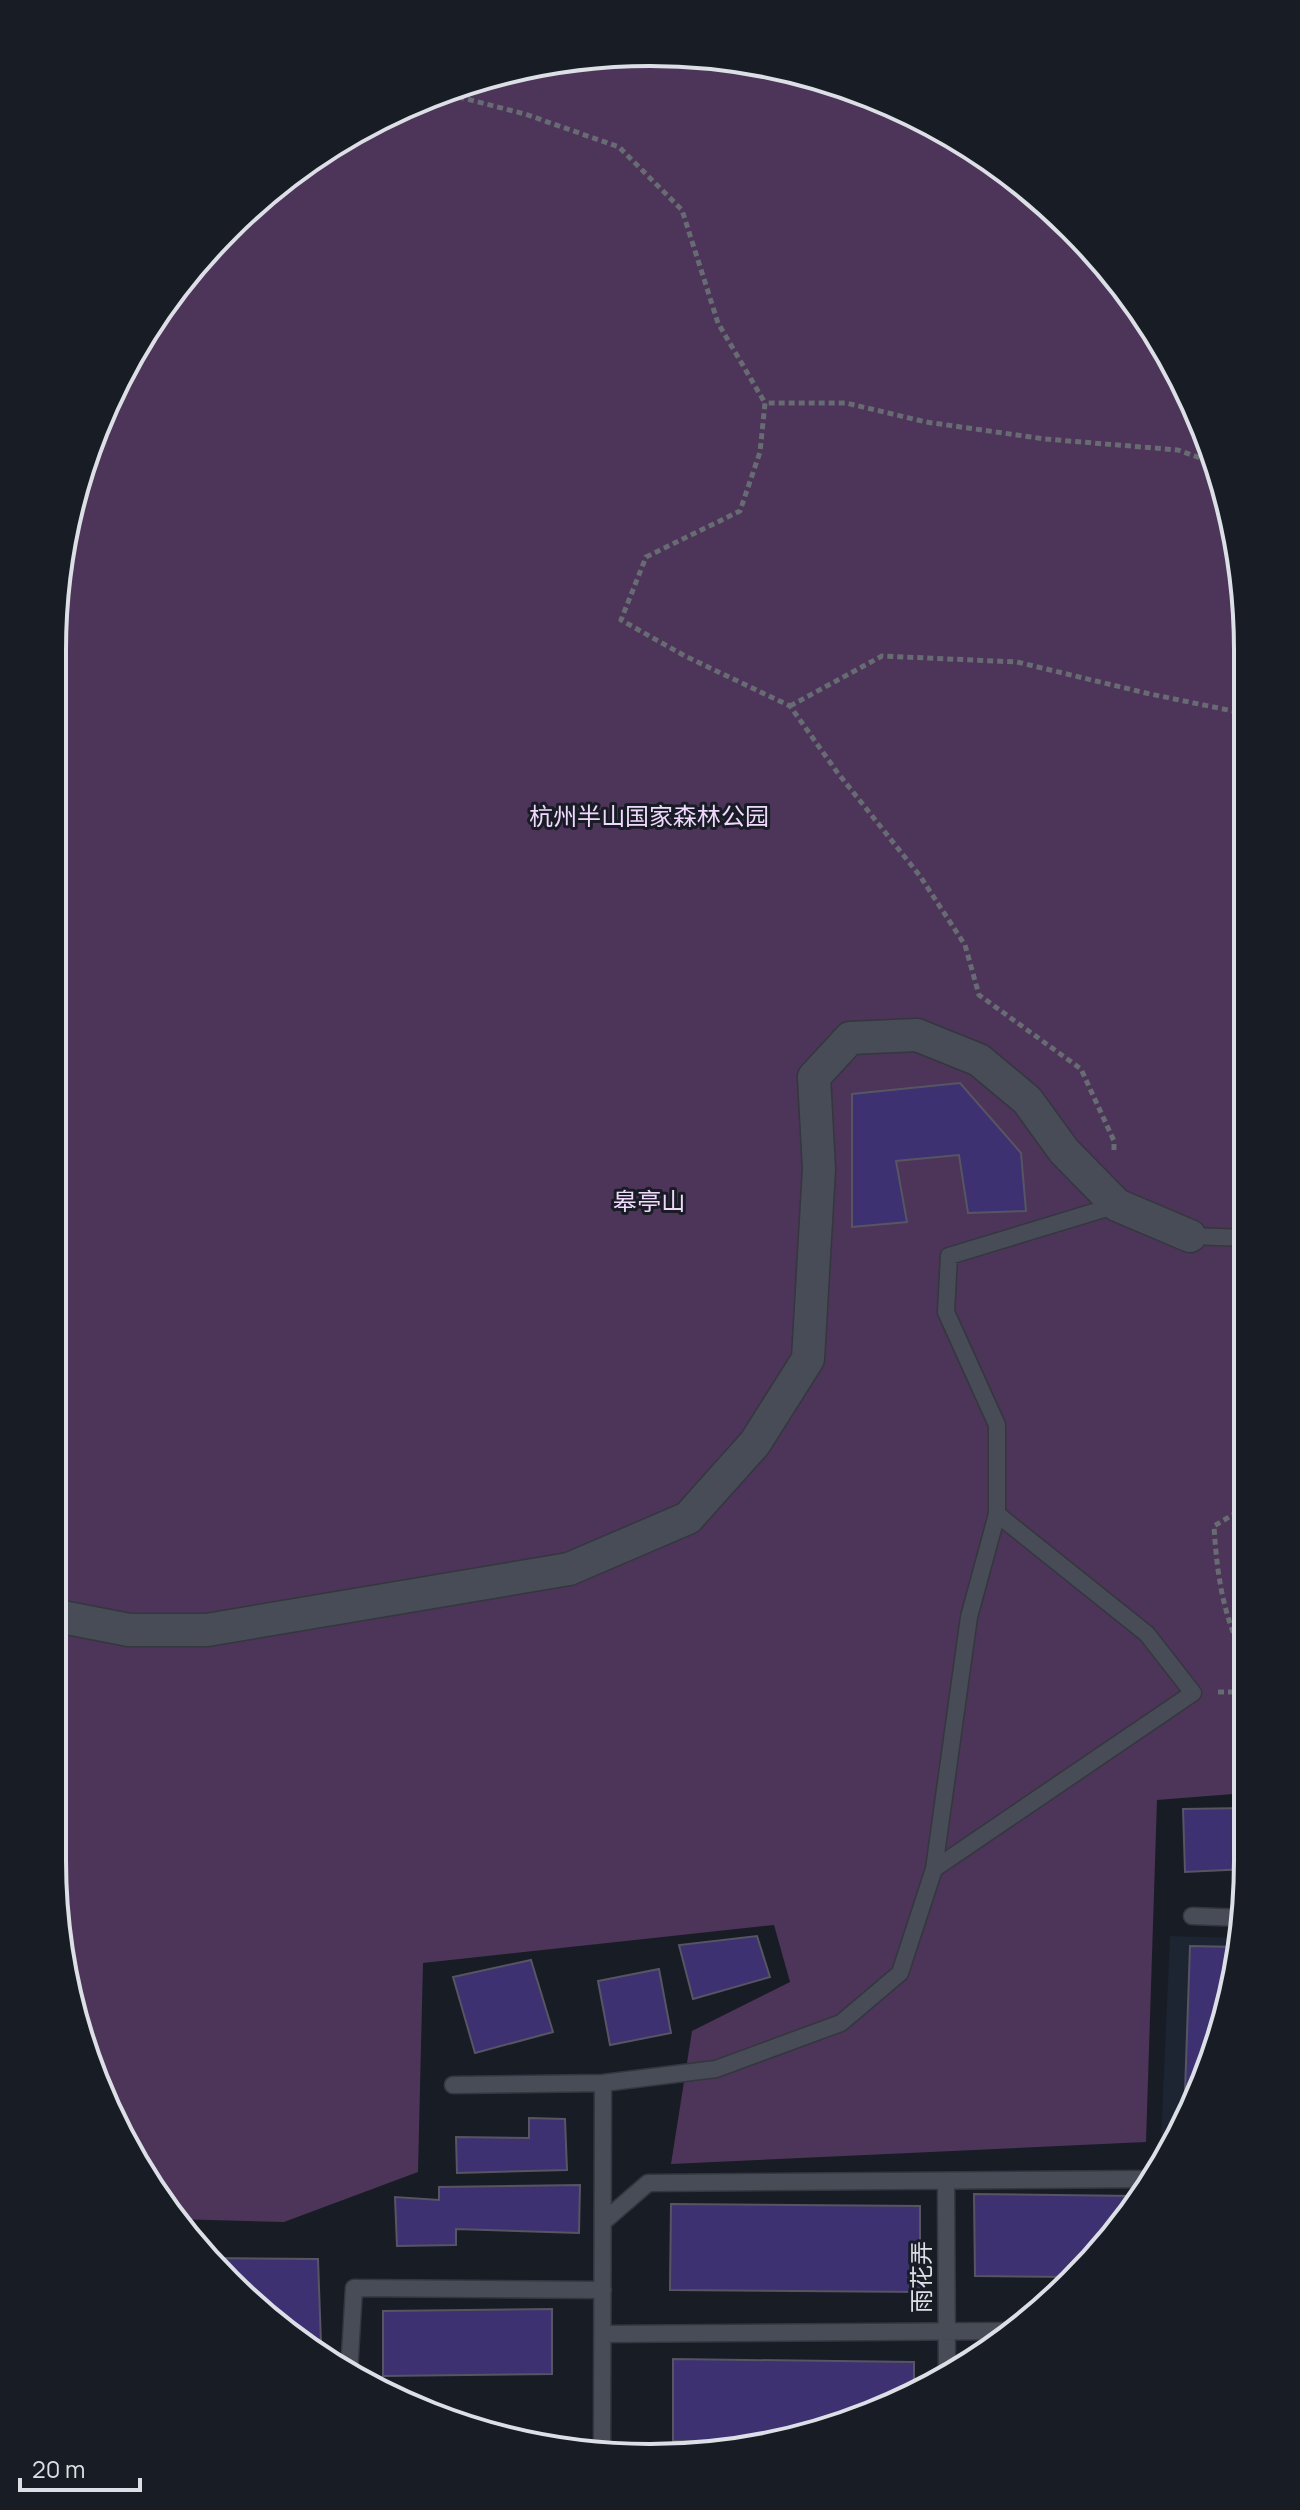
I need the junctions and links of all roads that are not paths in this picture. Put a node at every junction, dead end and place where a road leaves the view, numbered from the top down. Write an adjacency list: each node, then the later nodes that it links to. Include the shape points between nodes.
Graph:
1 (1117, 1205): 2 (street); 4 (lane, via 949,1256 946,1312 997,1425); 5 (street, via 1064,1151 1027,1100 979,1060 917,1035 850,1038 814,1077 819,1169 808,1359 755,1443 688,1518 569,1569 207,1630 129,1630)
2 (1190, 1236): 3 (lane)
3 (1234, 1238)
4 (997, 1514): 6 (lane, via 969,1617); 6 (lane, via 1147,1634 1193,1693)
5 (66, 1618)
6 (934, 1869): 9 (lane, via 900,1973 841,2023 716,2069)
7 (1192, 1916): 8 (lane)
8 (1231, 1918)
9 (603, 2083): 10 (lane); 13 (lane)
10 (453, 2085)
11 (1139, 2179): 12 (lane)
12 (946, 2181): 13 (lane, via 648,2183); 15 (lane, 雨花弄)
13 (603, 2222): 14 (lane)
14 (603, 2290): 17 (lane); 18 (lane, via 354,2288)
15 (947, 2331): 16 (lane); 17 (lane); 19 (lane, 雨花弄)
16 (995, 2331)
17 (603, 2334): 20 (lane)
18 (350, 2361)
19 (947, 2363)
20 (602, 2442)

